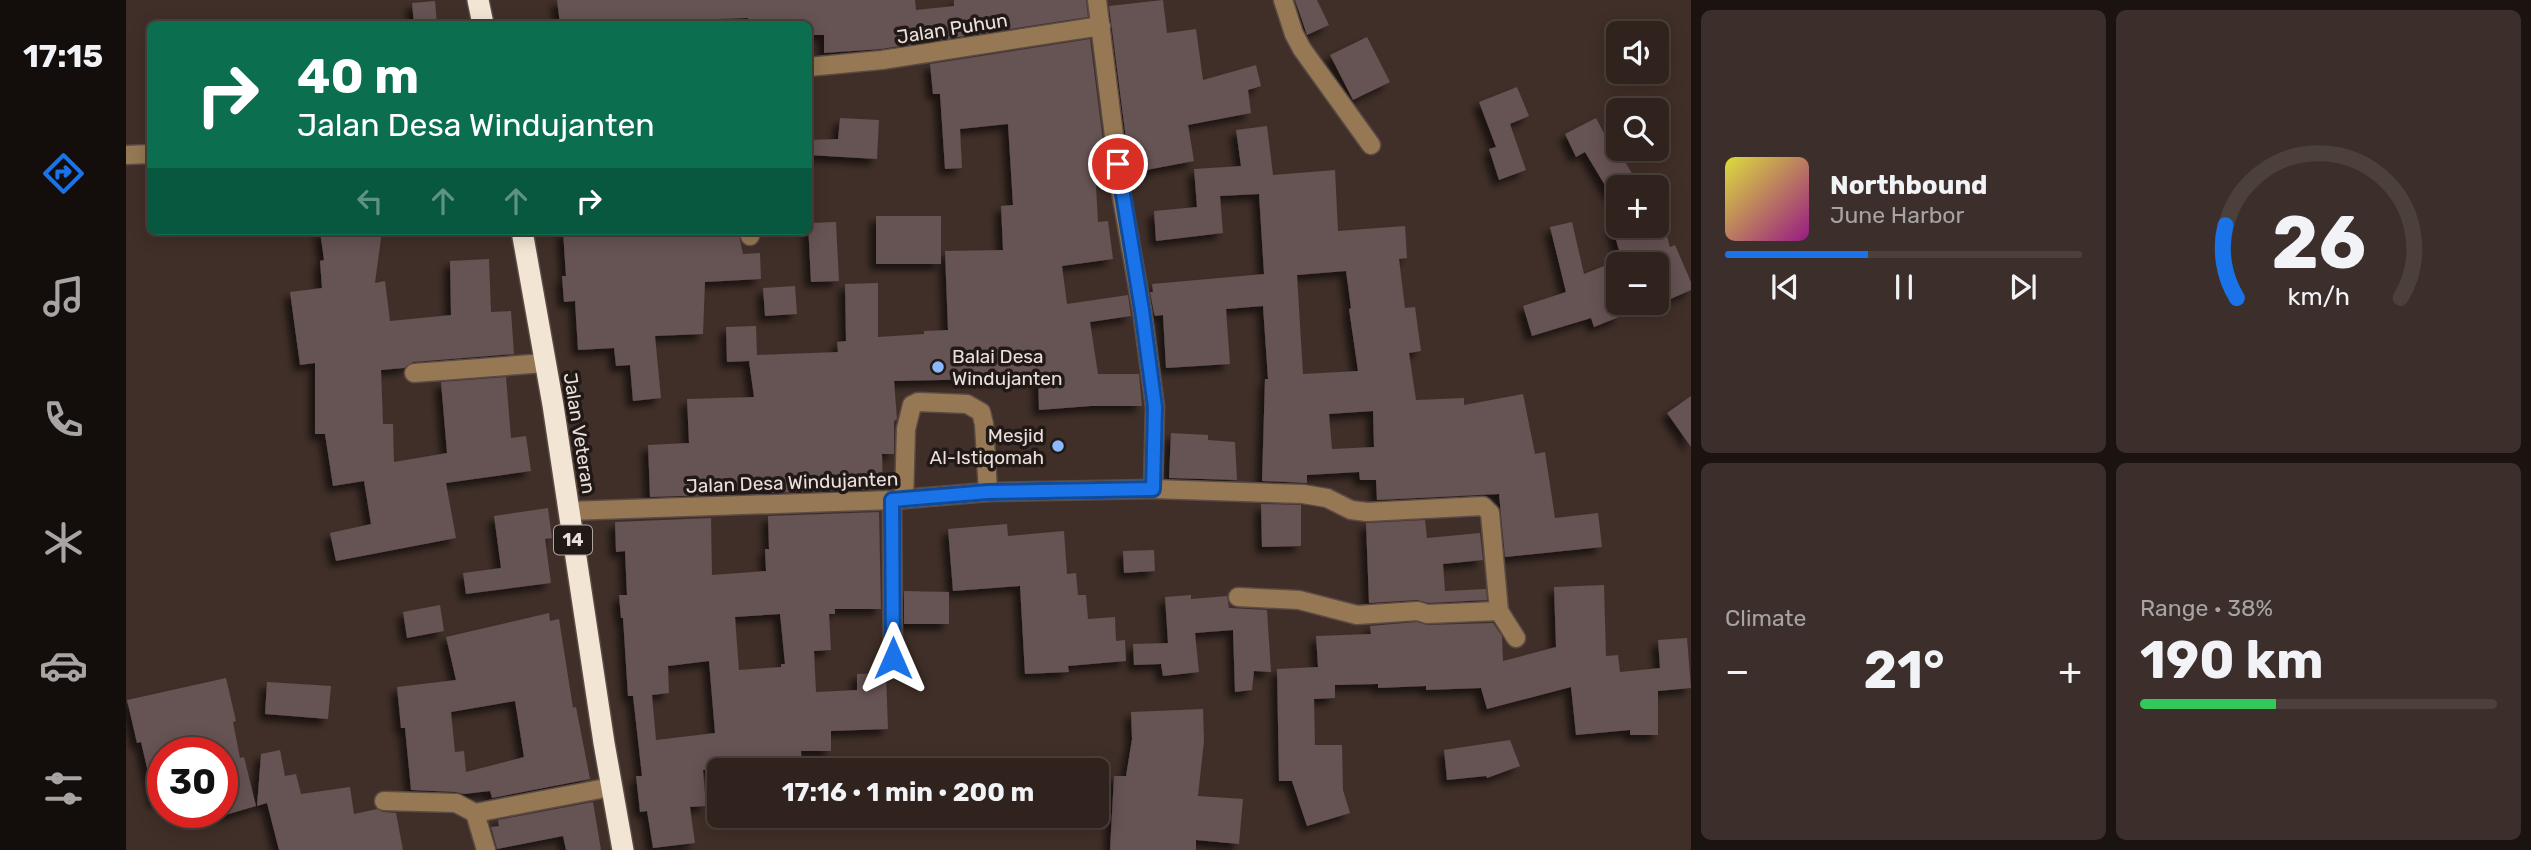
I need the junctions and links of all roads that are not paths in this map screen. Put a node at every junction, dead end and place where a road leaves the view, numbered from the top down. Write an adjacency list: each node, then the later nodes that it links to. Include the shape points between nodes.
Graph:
1 (478, 0): 4 (highway)
2 (1097, 0): 5 (street)
3 (1283, 0): 7 (street, via 1302,49)
4 (482, 21)
5 (1101, 26): 6 (street, Jalan Puhun); 13 (street, via 1155,407)
6 (812, 67)
7 (1371, 145)
8 (147, 154): 9 (street)
9 (126, 155)
10 (523, 235): 11 (highway, Jalan Veteran / 14)
11 (545, 363): 12 (street); 16 (highway, Jalan Veteran / 14)
12 (414, 373)
13 (1153, 489): 14 (street, Jalan Desa Windujanten); 18 (street, Jalan Desa Windujanten, via 1303,494 1367,512 1483,506 1490,513)
14 (988, 492): 15 (street, Jalan Desa Windujanten); 15 (street, via 981,412 967,404 918,402 912,405 906,429)
15 (898, 500): 16 (street, Jalan Desa Windujanten); 20 (street)
16 (569, 511): 21 (highway, Jalan Veteran / 14)
17 (1238, 597): 18 (street, via 1299,600 1357,615)
18 (1499, 611): 19 (street)
19 (1516, 638)
20 (893, 658)
21 (611, 787): 23 (street); 25 (highway, Jalan Veteran / 14)
22 (384, 801): 23 (street, via 456,803)
23 (475, 813): 24 (street)
24 (486, 850)
25 (623, 850)

